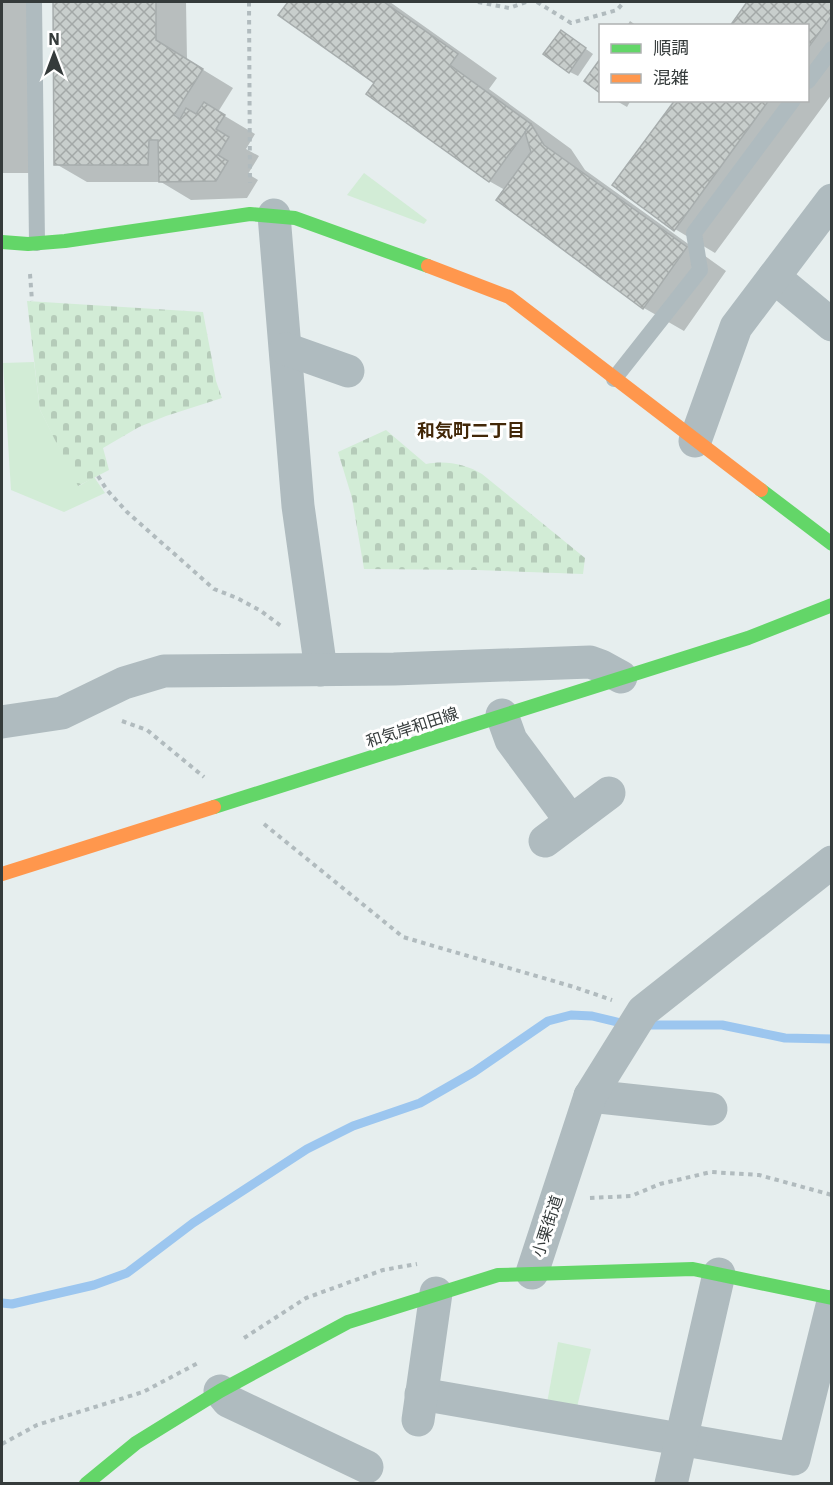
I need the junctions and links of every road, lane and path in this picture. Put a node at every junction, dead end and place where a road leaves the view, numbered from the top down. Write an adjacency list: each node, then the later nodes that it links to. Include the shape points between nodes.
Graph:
1 (33, 2): 13 (lane)
2 (249, 2): 11 (path)
3 (481, 2): 4 (path, via 508,8)
4 (526, 2)
5 (537, 2): 6 (path, via 571,23 617,10)
6 (624, 2)
7 (831, 49): 8 (lane)
8 (809, 78)
9 (792, 102): 18 (lane, via 694,233 700,270)
10 (831, 200): 14 (street)
11 (262, 215): 13 (street); 16 (street); 18 (street, via 295,218 508,297)
12 (2, 242): 13 (street)
13 (37, 243)
14 (774, 277): 15 (street); 19 (street, via 736,327)
15 (831, 325)
16 (286, 349): 17 (street); 24 (street, via 298,506)
17 (348, 371)
18 (614, 379): 19 (street)
19 (695, 441): 21 (street)
20 (98, 476): 23 (path, via 127,512 214,589 237,597)
21 (831, 544)
22 (831, 605): 25 (street, 和気岸和田線, via 748,638)
23 (287, 630)
24 (321, 670): 25 (street, via 590,662); 28 (street, via 164,671 123,683 62,713)
25 (621, 677): 26 (street, 和気岸和田線)
26 (502, 716): 30 (street, 和気岸和田線); 31 (street, via 511,740)
27 (117, 719): 30 (path, via 147,730)
28 (2, 722)
29 (609, 792): 31 (street)
30 (235, 801): 35 (street, 和気岸和田線)
31 (572, 821): 33 (street)
32 (264, 824): 36 (path, via 403,937)
33 (545, 841)
34 (831, 862): 36 (street, 小栗街道)
35 (2, 874)
36 (643, 1011): 37 (street, 小栗街道)
37 (590, 1096): 38 (street); 39 (street, 小栗街道)
38 (711, 1109)
39 (532, 1273): 40 (street, via 693,1269); 41 (street, 小栗街道, via 498,1275)
40 (719, 1274): 42 (street); 45 (street)
41 (436, 1293): 44 (street, 小栗街道, via 348,1322); 45 (street, via 420,1407)
42 (831, 1298)
43 (831, 1306): 45 (street, via 794,1459)
44 (220, 1391): 46 (street, via 228,1401); 47 (street, 小栗街道, via 136,1443)
45 (681, 1439): 48 (street)
46 (367, 1467)
47 (86, 1484)
48 (671, 1484)

